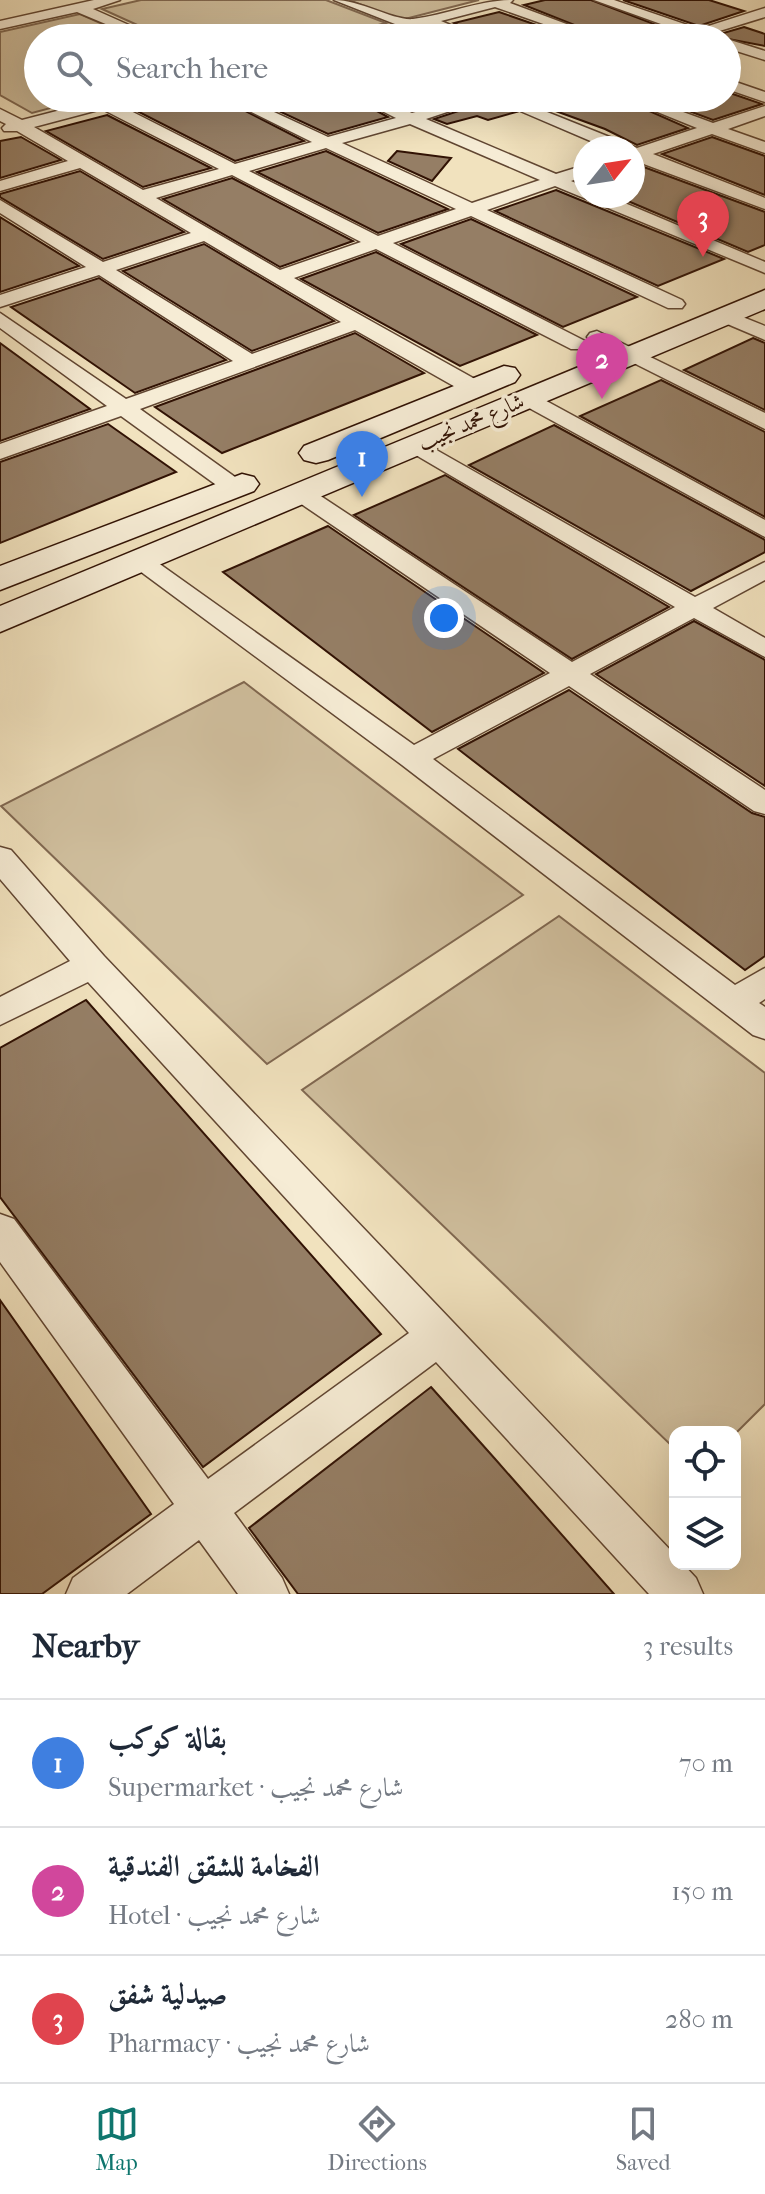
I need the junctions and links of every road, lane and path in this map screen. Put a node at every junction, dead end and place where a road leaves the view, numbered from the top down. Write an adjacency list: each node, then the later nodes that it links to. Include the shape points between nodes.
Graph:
1 (42, 0): 7 (street)
2 (113, 0): 7 (street)
3 (341, 0): 11 (street)
4 (601, 0): 14 (street)
5 (502, 1): 9 (street); 13 (street)
6 (734, 4): 8 (street)
7 (73, 9): 10 (street); 16 (street)
8 (764, 13): 15 (street)
9 (426, 20): 11 (street); 12 (street)
10 (113, 24)
11 (408, 24)
12 (437, 24)
13 (561, 24)
14 (672, 24)
15 (737, 24)
16 (0, 25)
17 (741, 48): 18 (street)
18 (765, 56)
19 (741, 89): 20 (street)
20 (765, 97)
21 (765, 111): 32 (street)
22 (73, 112): 31 (street)
23 (121, 112): 39 (street)
24 (261, 112): 34 (street)
25 (395, 112): 30 (street)
26 (434, 112): 30 (street)
27 (532, 112): 33 (street)
28 (667, 112): 32 (street)
29 (0, 114): 31 (street)
30 (411, 119): 34 (street); 41 (street)
31 (9, 128): 38 (street)
32 (711, 129): 35 (street); 36 (street)
33 (592, 136)
34 (329, 143): 39 (street); 48 (street)
35 (645, 148)
36 (765, 148)
37 (645, 157): 45 (street)
38 (80, 163): 42 (street); 44 (street)
39 (238, 169): 44 (street); 50 (street)
40 (573, 174): 41 (street)
41 (555, 180): 43 (street); 48 (street)
42 (0, 186)
43 (573, 188)
44 (139, 197): 49 (street)
45 (765, 204)
46 (0, 205): 51 (street)
47 (618, 208): 53 (street)
48 (472, 210): 50 (street); 55 (street)
49 (205, 235): 51 (street); 52 (street)
50 (379, 242): 52 (street); 60 (street)
51 (101, 269): 54 (street); 62 (street)
52 (278, 277): 58 (street)
53 (764, 278): 55 (main road, شارع محمد نجيب); 56 (main road, شارع محمد نجيب)
54 (0, 301)
55 (675, 304): 60 (main road, شارع محمد نجيب)
56 (725, 316): 59 (street); 61 (main road, شارع محمد نجيب)
57 (0, 319): 65 (street)
58 (357, 323): 62 (street); 63 (street)
59 (765, 334)
60 (588, 341): 61 (street); 63 (main road, شارع محمد نجيب)
61 (632, 354): 64 (main road, شارع محمد نجيب); 66 (street)
62 (250, 362): 65 (street)
63 (474, 388): 69 (main road, شارع محمد نجيب)
64 (528, 398): 67 (main road, شارع محمد نجيب); 71 (street)
65 (124, 408): 68 (street); 69 (street)
66 (765, 422)
67 (417, 446): 70 (main road, شارع محمد نجيب); 75 (street)
68 (0, 452)
69 (234, 487): 74 (main road, شارع محمد نجيب)
70 (299, 492): 72 (main road, شارع محمد نجيب); 78 (street)
71 (765, 530)
72 (138, 560): 76 (main road, شارع محمد نجيب); 79 (street)
73 (765, 570): 75 (street)
74 (0, 579)
75 (696, 607): 77 (street); 78 (street)
76 (0, 620)
77 (765, 649)
78 (572, 673): 79 (street); 80 (street)
79 (412, 758): 84 (street)
80 (765, 804)
81 (0, 858): 82 (street)
82 (92, 965): 85 (street); 88 (street)
83 (765, 981): 84 (street)
84 (734, 1003): 86 (street)
85 (0, 1012)
86 (765, 1026)
87 (0, 1231): 89 (street)
88 (439, 1335): 89 (street); 92 (street)
89 (204, 1509): 90 (street); 91 (street)
90 (89, 1594)
91 (266, 1594)
92 (680, 1594)

